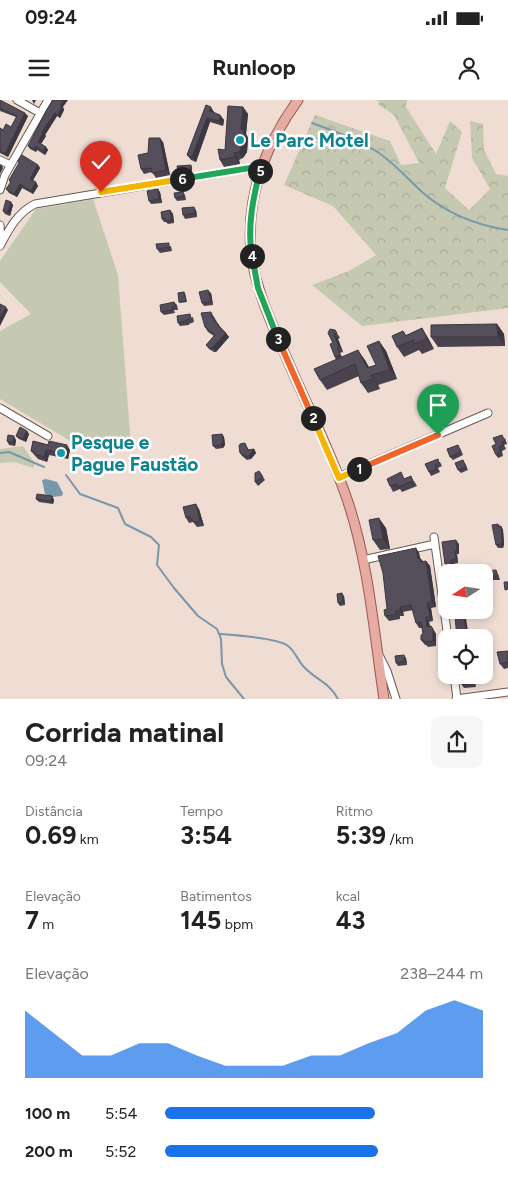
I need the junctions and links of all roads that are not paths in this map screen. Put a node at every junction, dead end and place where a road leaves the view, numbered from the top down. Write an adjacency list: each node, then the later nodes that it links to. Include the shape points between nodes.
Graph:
1 (17, 100): 4 (street)
2 (48, 100): 4 (street)
3 (298, 100): 7 (main road, via 277,132)
4 (40, 113): 6 (street)
5 (0, 160): 6 (street)
6 (10, 165): 8 (street)
7 (262, 166): 10 (street, via 35,204 19,215); 14 (main road, via 255,189 250,228 256,279 273,328)
8 (0, 190)
9 (0, 225): 10 (street)
10 (1, 245)
11 (0, 408): 13 (street)
12 (488, 414): 14 (street)
13 (48, 436)
14 (339, 478): 15 (main road)
15 (363, 560): 16 (street, via 434,541); 17 (main road)
16 (447, 629)
17 (377, 649): 20 (main road); 21 (street)
18 (455, 684): 22 (street)
19 (508, 692): 22 (street)
20 (384, 699)
21 (396, 699)
22 (457, 699)

